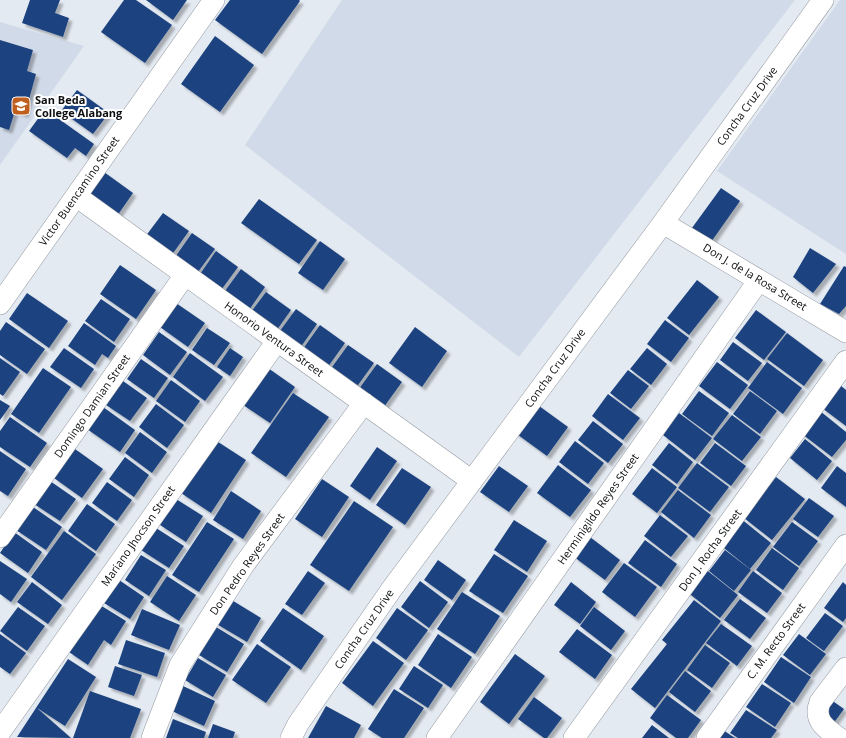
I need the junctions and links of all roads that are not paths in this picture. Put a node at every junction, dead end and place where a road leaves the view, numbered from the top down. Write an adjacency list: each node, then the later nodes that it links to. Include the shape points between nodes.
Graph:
1 (214, 0): 3 (street, Victor Buencamino Street)
2 (823, 0): 4 (street, Concha Cruz Drive)
3 (76, 196): 5 (street, Honorio Ventura Street); 7 (street, Victor Buencamino Street)
4 (663, 223): 6 (street, Don J. de la Rosa Street); 12 (street, Concha Cruz Drive)
5 (185, 275): 9 (street, Honorio Ventura Street); 13 (street, Domingo Damian Street)
6 (759, 280): 8 (street, Don J. de la Rosa Street); 20 (street, Herminigildo Reyes Street)
7 (0, 304)
8 (846, 332)
9 (277, 341): 11 (street, Honorio Ventura Street); 16 (street, Mariano Jhocson Street)
10 (846, 361): 21 (street, Don J. Rocha Street)
11 (364, 403): 12 (street, Honorio Ventura Street); 18 (street, Don Pedro Reyes Street, via 243,566 180,664)
12 (472, 481): 19 (street, Concha Cruz Drive, via 391,590 298,724)
13 (0, 537)
14 (846, 545): 22 (street, C. M. Recto Street)
15 (846, 668): 17 (street, via 818,708 818,717)
16 (0, 732)
17 (826, 734)
18 (152, 738)
19 (291, 738)
20 (437, 738)
21 (574, 738)
22 (707, 738)

